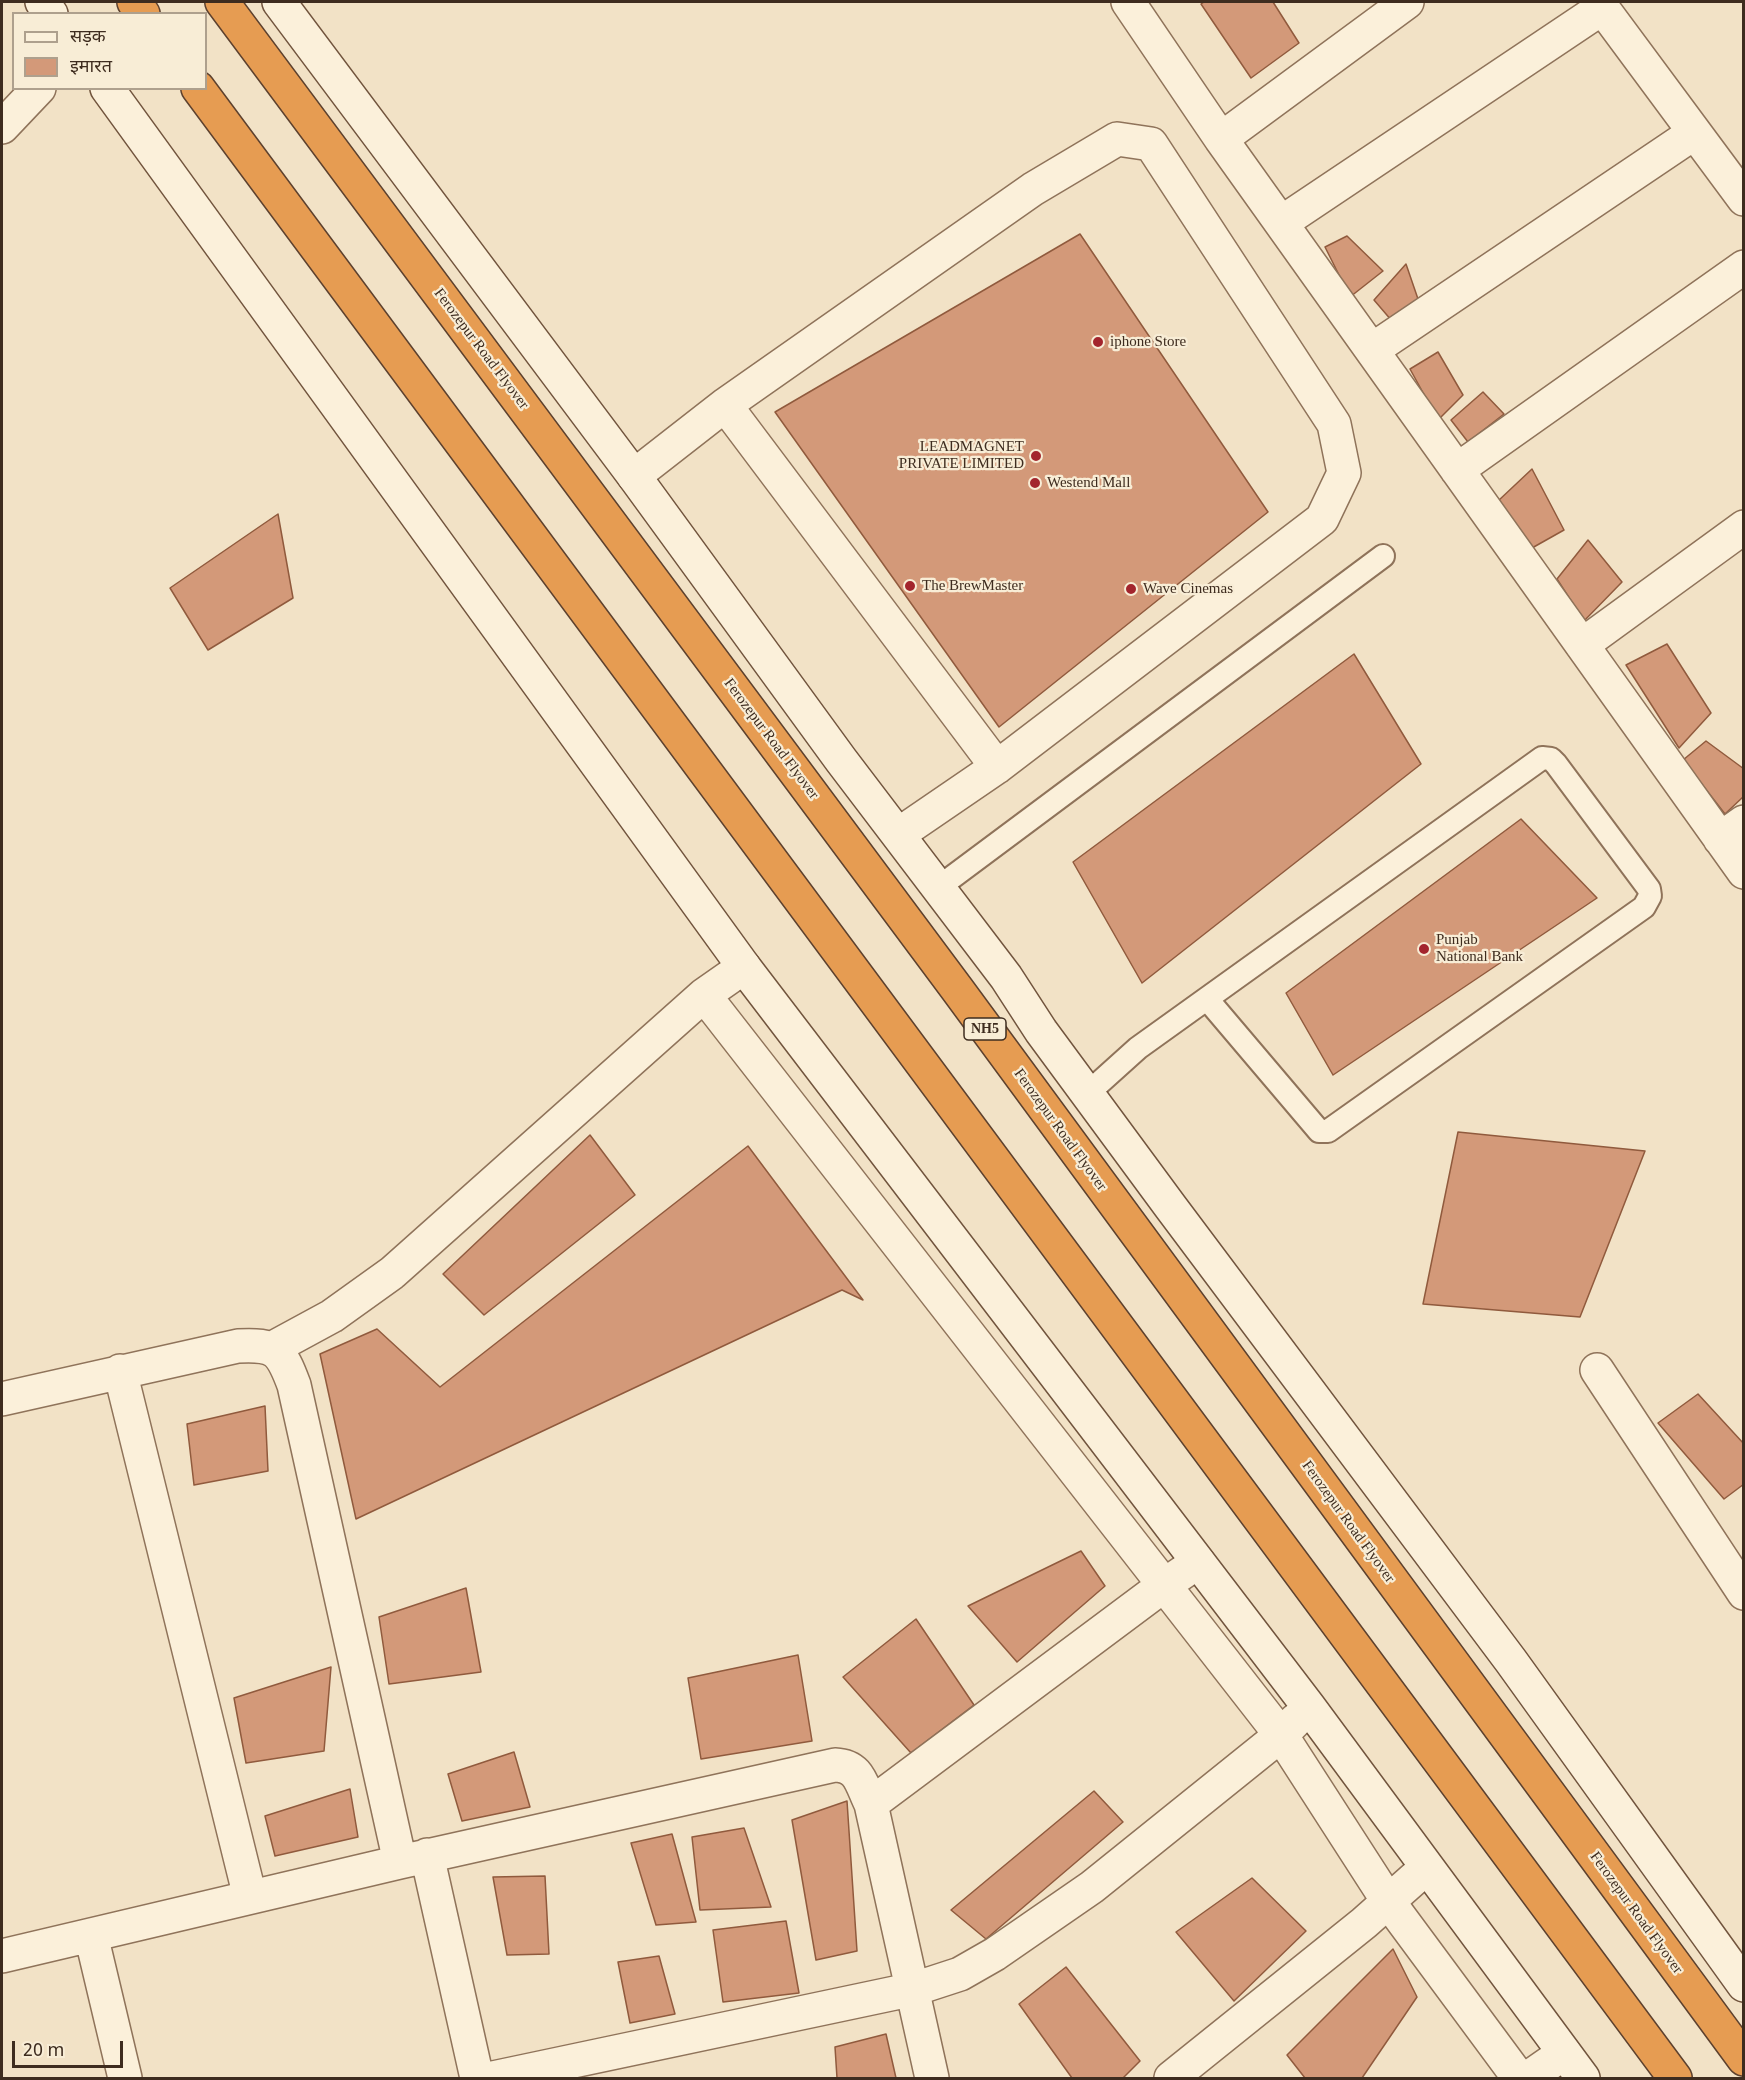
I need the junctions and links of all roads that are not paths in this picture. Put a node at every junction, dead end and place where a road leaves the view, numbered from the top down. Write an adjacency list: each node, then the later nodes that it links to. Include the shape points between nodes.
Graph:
1 (222, 2): 49 (highway, Ferozepur Road Flyover / NH5, via 957,989)
2 (279, 2): 18 (street)
3 (1128, 2): 11 (street)
4 (1407, 2): 11 (street)
5 (1600, 5): 10 (street); 13 (street)
6 (37, 90): 9 (street)
7 (107, 90): 27 (street)
8 (199, 90): 58 (highway)
9 (2, 127)
10 (1694, 133): 12 (street); 15 (street)
11 (1221, 139): 13 (street)
12 (1743, 199)
13 (1281, 223): 15 (street)
14 (1743, 267): 17 (street)
15 (1372, 350): 17 (street)
16 (725, 405): 18 (street); 22 (street); 22 (street, via 1033,189 1117,139 1151,144 1334,424 1344,473 1322,519)
17 (1457, 470): 21 (street)
18 (634, 476): 24 (street)
19 (1743, 527): 21 (street)
20 (1383, 556): 26 (lane)
21 (1582, 645): 23 (street)
22 (997, 767): 24 (street)
23 (1732, 831): 25 (street)
24 (899, 834): 26 (street)
25 (1743, 872)
26 (939, 887): 30 (street)
27 (744, 966): 28 (street); 35 (street)
28 (704, 995): 31 (street, via 392,1273 332,1316); 36 (street)
29 (1207, 999): 29 (lane, via 1542,758 1556,764 1649,889 1644,907 1328,1131 1319,1131); 30 (lane, via 1138,1048)
30 (1088, 1093): 47 (street, via 1511,1661)
31 (273, 1348): 33 (street, via 238,1346); 41 (street, via 285,1362 294,1385)
32 (1597, 1370): 37 (street)
33 (120, 1371): 34 (street); 43 (street)
34 (2, 1399)
35 (1198, 1562): 36 (street); 38 (street)
36 (1163, 1586): 39 (street); 40 (street)
37 (1743, 1593)
38 (1309, 1707): 39 (street); 42 (street)
39 (1281, 1735): 44 (street); 48 (street, via 1092,1887 995,1954 960,1974)
40 (871, 1804): 41 (street, via 855,1771 835,1765); 48 (street)
41 (414, 1858): 43 (street); 52 (street)
42 (1426, 1868): 44 (street); 50 (street)
43 (250, 1897): 45 (street)
44 (1388, 1901): 55 (street); 56 (street)
45 (91, 1935): 46 (street); 51 (street)
46 (2, 1956)
47 (1743, 1985)
48 (914, 1989): 53 (street); 54 (street)
49 (1743, 2059)
50 (1573, 2066): 57 (street)
51 (125, 2079)
52 (477, 2079)
53 (493, 2079)
54 (932, 2079)
55 (1171, 2079)
56 (1519, 2079)
57 (1528, 2079)
58 (1675, 2079)

